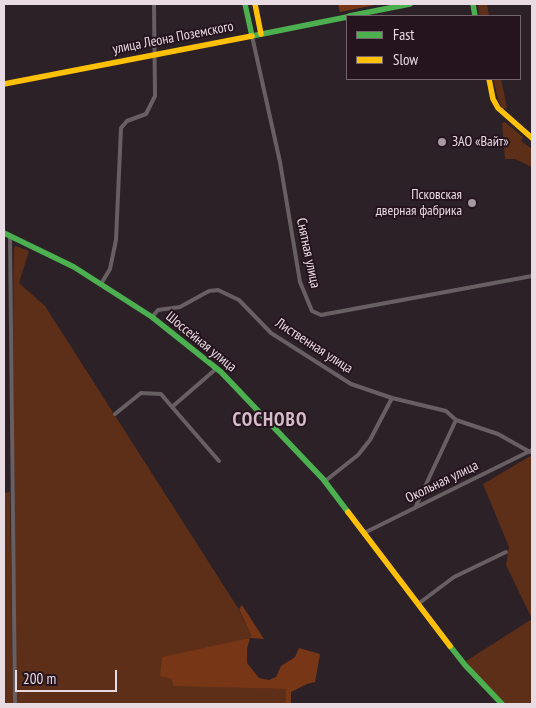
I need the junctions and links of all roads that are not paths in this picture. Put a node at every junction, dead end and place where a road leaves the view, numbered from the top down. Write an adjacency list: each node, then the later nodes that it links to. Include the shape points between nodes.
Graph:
1 (154, 4): 9 (street)
2 (245, 4): 8 (main road)
3 (255, 4): 7 (main road)
4 (410, 4): 5 (main road, улица Леона Поземского)
5 (353, 15)
6 (346, 16): 7 (main road, улица Леона Поземского)
7 (261, 34): 8 (main road, улица Леона Поземского)
8 (252, 36): 9 (main road, улица Леона Поземского); 14 (street, Снятная улица, via 280,162 300,282 312,311 321,315)
9 (154, 54): 11 (main road, улица Леона Поземского); 15 (street, via 153,102 146,114 126,121 121,128 116,240 110,269)
10 (489, 80): 12 (main road, via 498,108)
11 (4, 84)
12 (532, 138)
13 (7, 234): 15 (main road, Шоссейная улица); 29 (street)
14 (532, 276)
15 (102, 284): 16 (main road, Шоссейная улица)
16 (152, 316): 17 (main road, Шоссейная улица); 18 (street, Лиственная улица, via 158,310 180,307 209,291 218,290 239,300 272,333 324,368 351,384)
17 (217, 368): 19 (street); 24 (main road, Шоссейная улица)
18 (392, 398): 21 (street, Лиственная улица, via 446,411); 24 (street, via 358,455)
19 (172, 407): 20 (street, via 161,394 141,393); 23 (street)
20 (115, 414)
21 (456, 420): 22 (street, Лиственная улица, via 498,434); 25 (street)
22 (531, 451): 25 (street, Окольная улица)
23 (219, 461)
24 (324, 482): 26 (main road, Шоссейная улица)
25 (415, 508): 26 (street, Окольная улица)
26 (366, 535): 28 (main road, Шоссейная улица)
27 (506, 552): 28 (street, via 454,577)
28 (418, 604): 30 (main road, Шоссейная улица, via 478,680)
29 (15, 704)
30 (502, 704)

